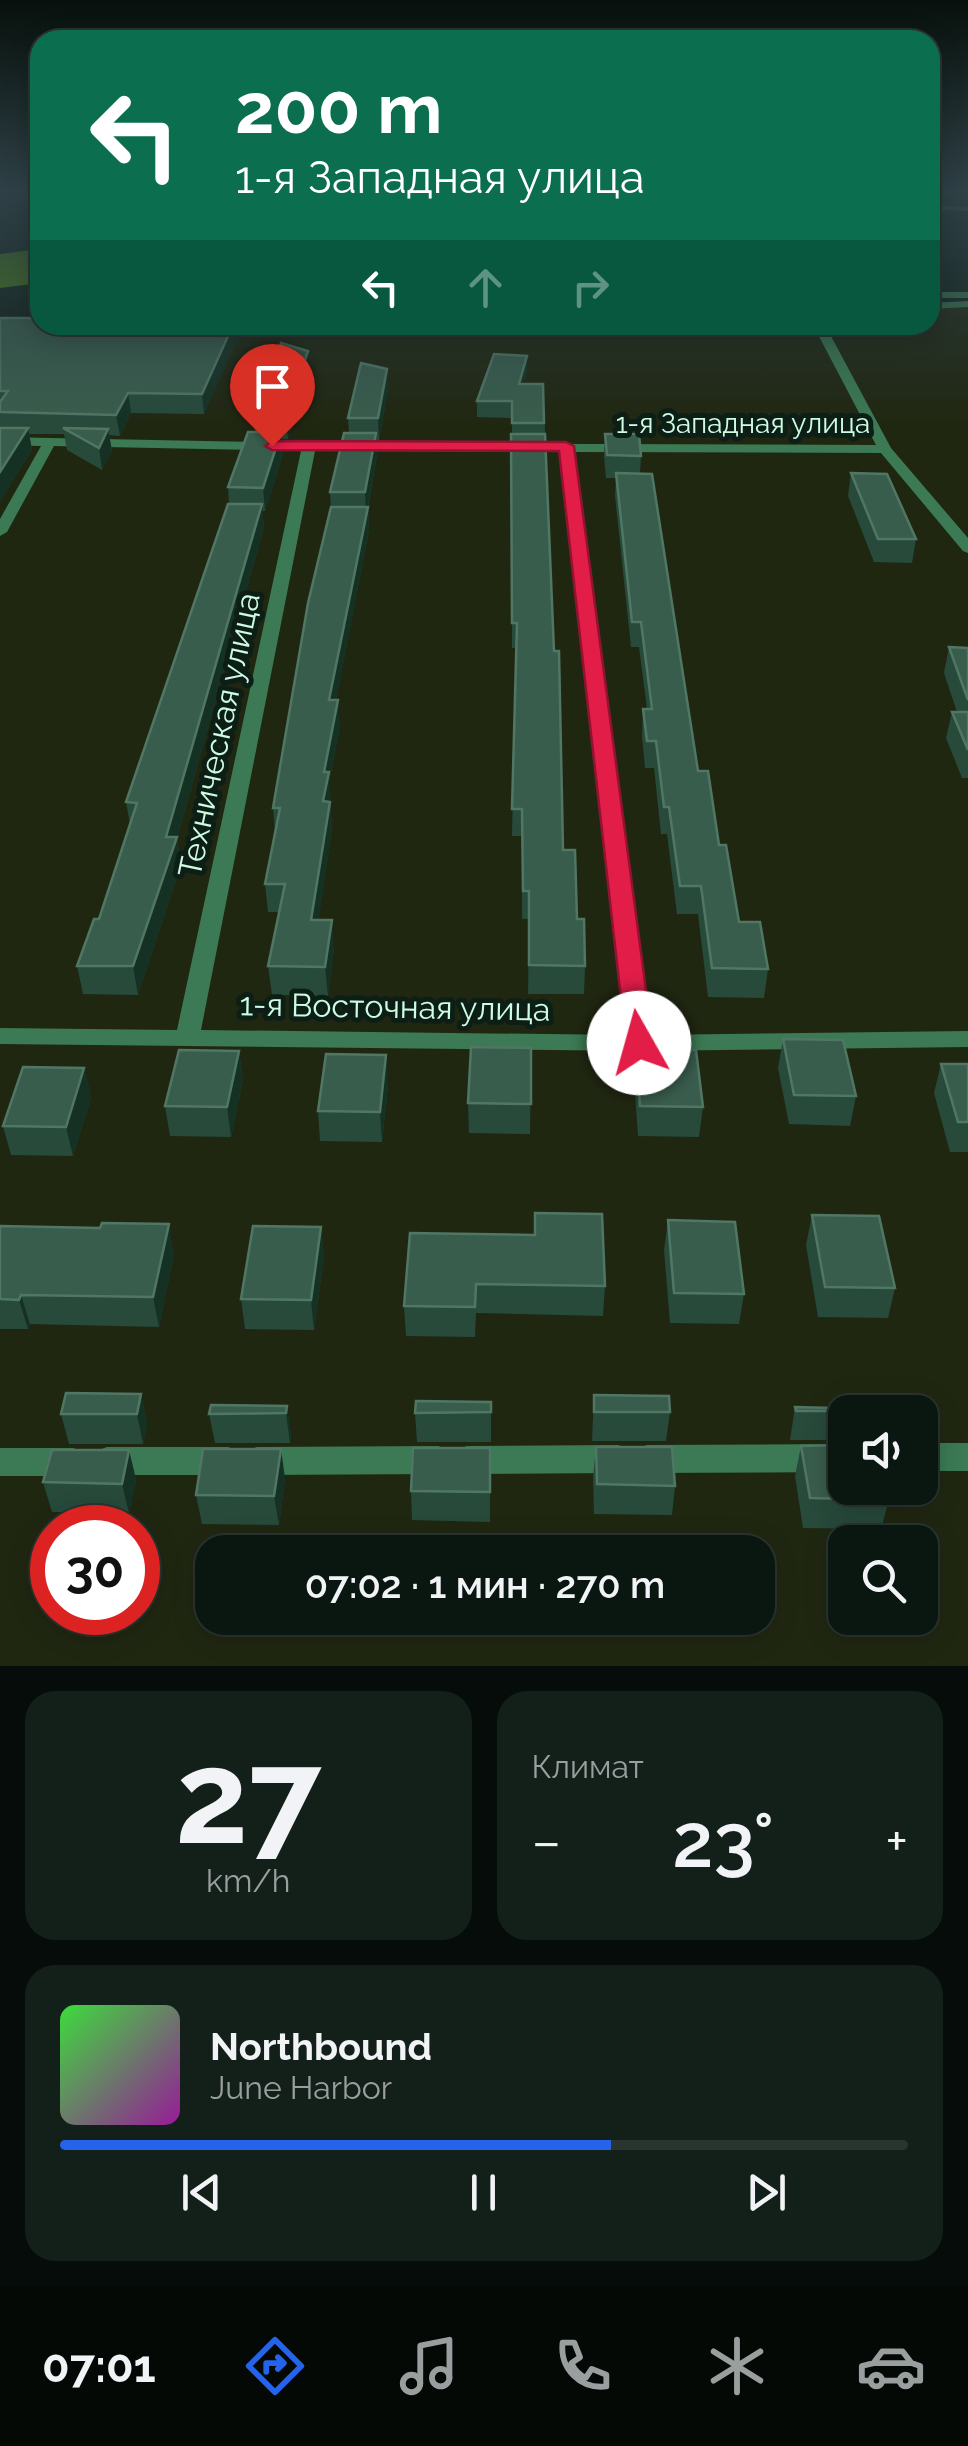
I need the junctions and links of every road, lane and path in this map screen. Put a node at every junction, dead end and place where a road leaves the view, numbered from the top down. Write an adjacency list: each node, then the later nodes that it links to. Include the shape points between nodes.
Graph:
1 (940, 295): 2 (lane)
2 (968, 295)
3 (968, 304): 4 (street)
4 (940, 305)
5 (824, 335): 10 (street)
6 (0, 440): 7 (street, 1-я Западная улица)
7 (50, 441): 8 (street, 1-я Западная улица); 11 (street)
8 (310, 446): 9 (street, 1-я Западная улица); 14 (street, Техническая улица)
9 (566, 446): 10 (street, 1-я Западная улица); 16 (street)
10 (885, 449): 12 (street)
11 (0, 532)
12 (968, 548)
13 (0, 1036): 14 (street, 1-я Восточная улица)
14 (188, 1036): 16 (street, 1-я Восточная улица)
15 (968, 1040): 16 (street, 1-я Восточная улица)
16 (639, 1043)
17 (938, 1457): 18 (street)
18 (968, 1457)
19 (828, 1458): 20 (street)
20 (0, 1462)

